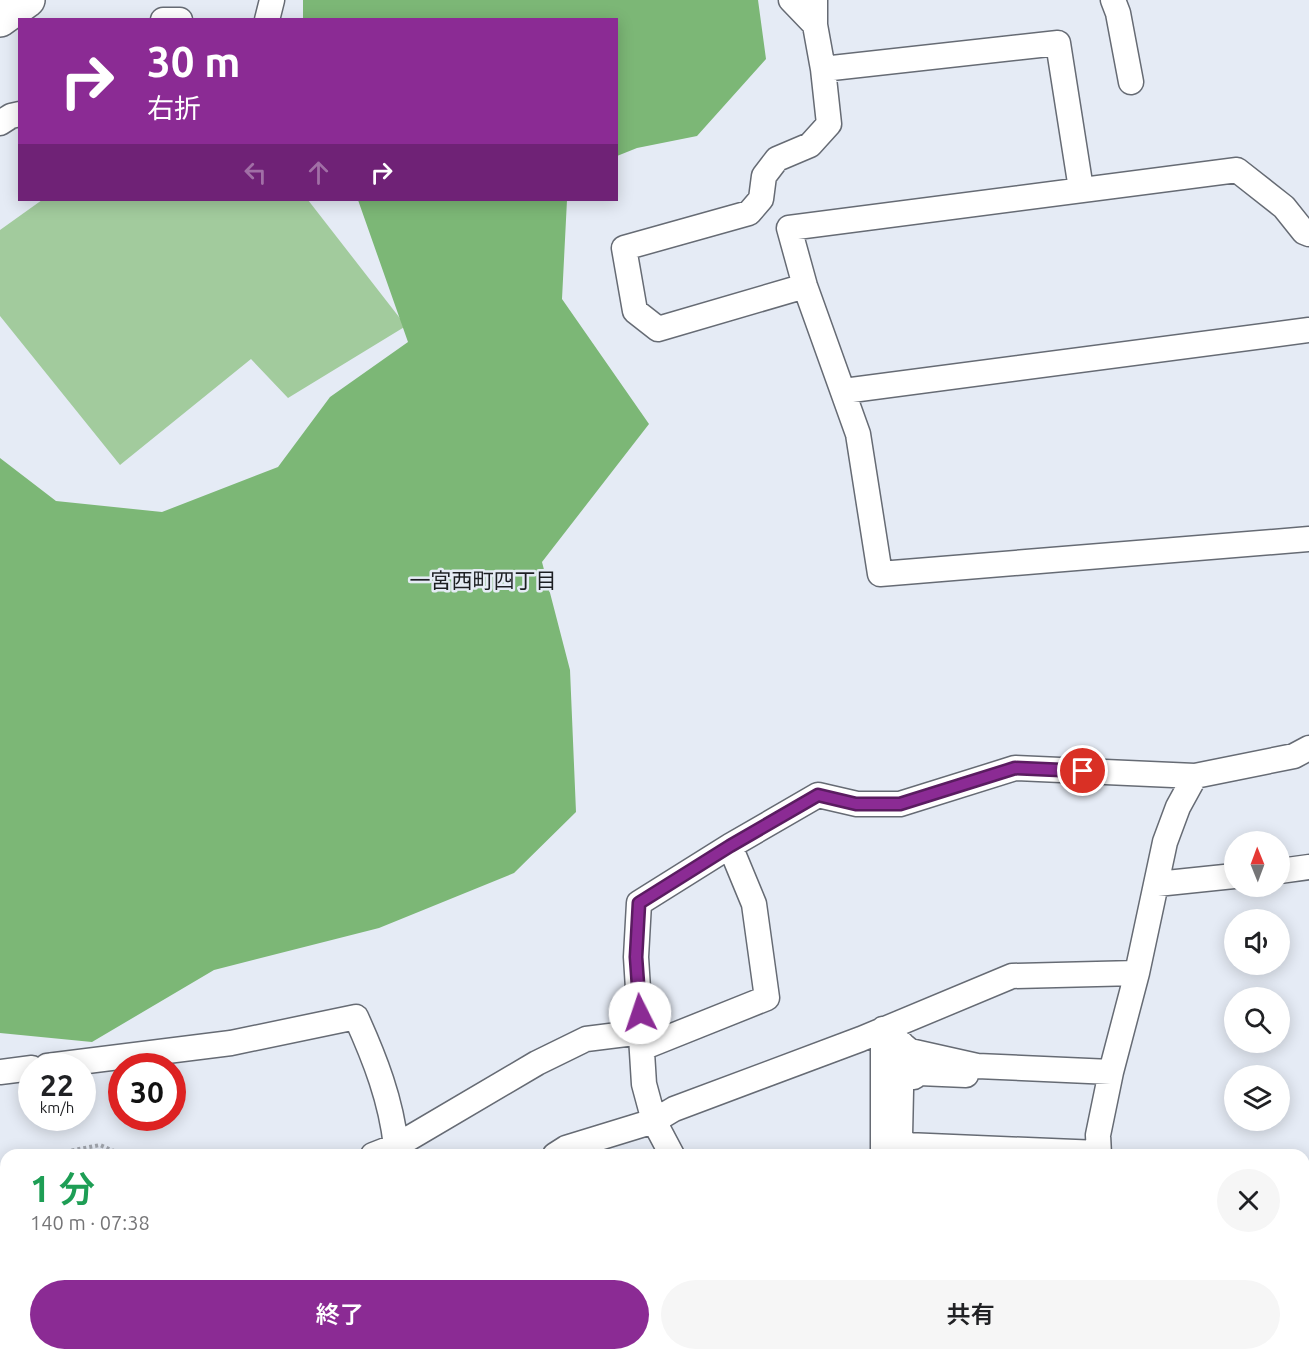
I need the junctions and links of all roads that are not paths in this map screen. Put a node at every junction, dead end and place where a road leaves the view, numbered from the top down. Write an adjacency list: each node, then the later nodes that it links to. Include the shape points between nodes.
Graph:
1 (28, 0): 7 (main road)
2 (272, 0): 6 (street)
3 (791, 0): 8 (street)
4 (815, 0): 8 (street)
5 (1113, 0): 10 (street)
6 (268, 18)
7 (0, 20)
8 (815, 25): 9 (street)
9 (823, 69): 13 (street, via 1058,43); 15 (street, via 829,124 810,145 777,159 764,176 760,200 749,213 624,248 635,311 658,329)
10 (1131, 82)
11 (18, 114): 12 (street)
12 (0, 123)
13 (1081, 189): 14 (street, via 1237,170 1284,207); 15 (street, via 789,228)
14 (1309, 234)
15 (805, 286): 17 (street)
16 (1309, 330): 17 (street)
17 (844, 391): 18 (street, via 858,434 880,574)
18 (1309, 539)
19 (1309, 748): 20 (street, via 1294,756)
20 (1195, 776): 21 (street, via 1015,768 900,804 856,804 818,795); 25 (street, via 1165,842)
21 (730, 846): 28 (street, via 639,903 636,957); 28 (street, via 754,904 767,998)
22 (1309, 867): 23 (street)
23 (1290, 870)
24 (1224, 877): 25 (street)
25 (1157, 884): 26 (street)
26 (1137, 973): 27 (street, via 1012,976); 33 (street)
27 (892, 1036): 30 (street, via 910,1051); 35 (street, via 861,1039); 40 (street); 41 (street, via 900,1136)
28 (642, 1040): 35 (street, via 644,1083); 37 (street, via 586,1039 537,1063)
29 (96, 1060): 36 (street, via 231,1044 356,1017 376,1062 393,1122)
30 (977, 1066): 33 (street); 34 (street, via 967,1075 919,1072)
31 (18, 1070): 32 (street)
32 (0, 1072)
33 (1111, 1072): 42 (street)
34 (914, 1077)
35 (654, 1120): 38 (street); 39 (street)
36 (396, 1149)
37 (398, 1149)
38 (564, 1149)
39 (669, 1149)
40 (883, 1149)
41 (906, 1149)
42 (1099, 1149)

